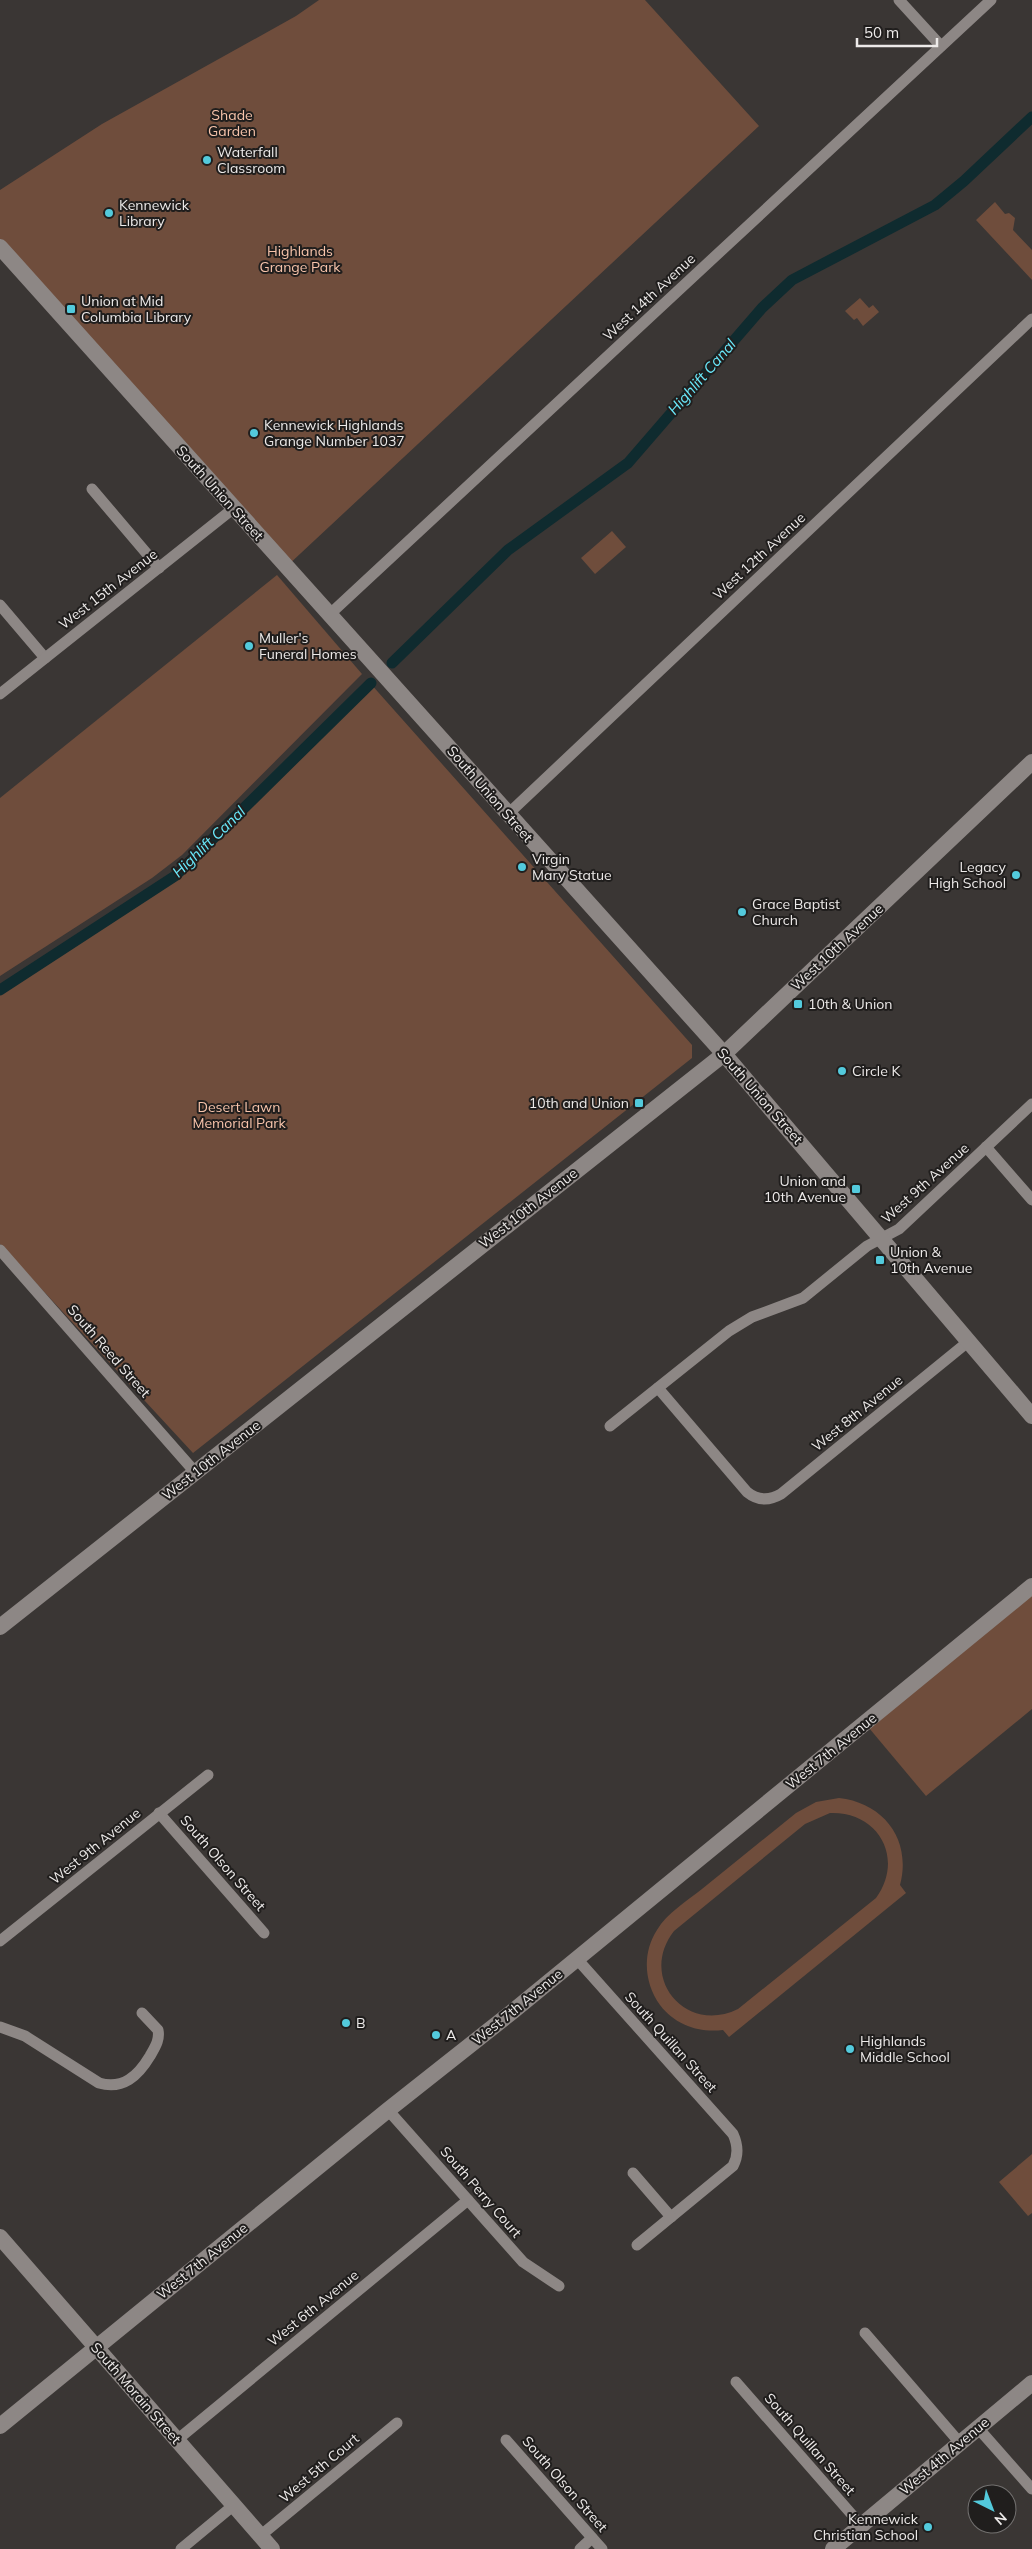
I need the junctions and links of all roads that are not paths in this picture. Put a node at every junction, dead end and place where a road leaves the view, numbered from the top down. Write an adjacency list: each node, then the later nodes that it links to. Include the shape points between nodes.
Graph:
1 (899, 0): 3 (street)
2 (990, 0): 3 (street, West 14th Avenue)
3 (941, 46): 10 (street, West 14th Avenue)
4 (0, 247): 7 (main road, South Union Street)
5 (1032, 319): 14 (street, West 12th Avenue)
6 (92, 489): 8 (street)
7 (234, 508): 8 (street, West 15th Avenue); 10 (main road, South Union Street)
8 (159, 568): 11 (street, West 15th Avenue)
9 (0, 605): 11 (street)
10 (329, 615): 14 (main road, South Union Street)
11 (45, 658): 12 (street, West 15th Avenue)
12 (0, 694)
13 (1032, 762): 15 (main road, West 10th Avenue)
14 (507, 815): 15 (main road, South Union Street)
15 (724, 1054): 19 (main road, South Union Street); 25 (main road, West 10th Avenue)
16 (1032, 1104): 17 (street, West 9th Avenue)
17 (986, 1147): 18 (street); 19 (street, West 9th Avenue, via 899,1229)
18 (1032, 1200)
19 (880, 1239): 21 (main road, South Union Street); 22 (street, West 9th Avenue, via 803,1298 752,1317 729,1330)
20 (0, 1250): 25 (street, South Reed Street)
21 (968, 1341): 22 (street, West 8th Avenue, via 781,1494 762,1500 747,1492); 23 (main road, South Union Street)
22 (658, 1388): 24 (street, West 9th Avenue)
23 (1032, 1416)
24 (610, 1426)
25 (195, 1472): 27 (main road, West 10th Avenue)
26 (1032, 1586): 32 (main road, West 7th Avenue)
27 (0, 1627)
28 (208, 1775): 29 (street, West 9th Avenue)
29 (159, 1814): 30 (street, South Olson Street); 31 (street, West 9th Avenue)
30 (264, 1933)
31 (0, 1941)
32 (577, 1959): 35 (main road, West 7th Avenue); 38 (street, South Quillan Street, via 733,2134 738,2149 733,2166)
33 (142, 2013): 34 (street, via 158,2030 158,2043 137,2075 123,2083 108,2086 25,2036)
34 (0, 2027)
35 (388, 2110): 37 (street, South Perry Court); 43 (main road, West 7th Avenue)
36 (633, 2173): 38 (street)
37 (468, 2200): 41 (street, South Perry Court, via 523,2262); 49 (street, West 6th Avenue)
38 (671, 2217): 40 (street)
39 (0, 2237): 43 (main road, South Morain Street)
40 (637, 2245)
41 (559, 2286)
42 (865, 2333): 51 (street)
43 (96, 2347): 47 (main road, West 7th Avenue); 49 (main road, South Morain Street)
44 (736, 2382): 54 (street, South Quillan Street)
45 (1032, 2382): 48 (main road, West 4th Avenue)
46 (396, 2423): 55 (street, West 5th Court)
47 (0, 2426)
48 (978, 2428): 51 (main road, West 4th Avenue); 52 (street)
49 (177, 2440): 53 (main road, South Morain Street)
50 (506, 2440): 56 (street, South Olson Street)
51 (960, 2442): 54 (main road, West 4th Avenue)
52 (1032, 2490)
53 (234, 2505): 55 (main road, South Morain Street); 57 (street)
54 (861, 2525): 61 (main road, West 4th Avenue)
55 (260, 2536): 58 (main road, South Morain Street)
56 (592, 2538): 59 (street); 60 (street, South Olson Street)
57 (181, 2549)
58 (272, 2549)
59 (580, 2549)
60 (602, 2549)
61 (833, 2549)

